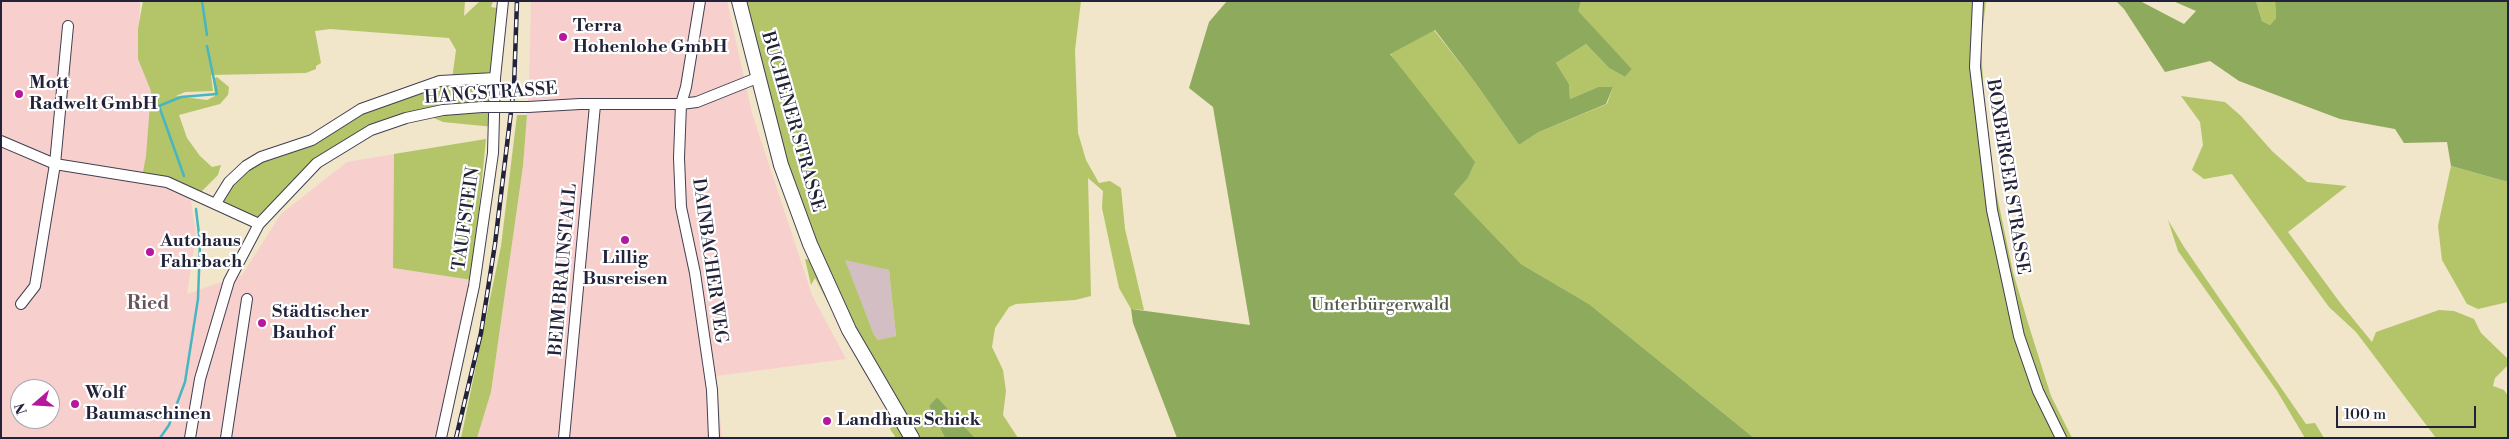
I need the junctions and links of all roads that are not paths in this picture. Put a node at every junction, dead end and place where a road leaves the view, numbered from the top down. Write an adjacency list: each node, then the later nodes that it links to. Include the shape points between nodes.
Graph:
1 (503, 1): 6 (street, TAUFSTEIN)
2 (700, 1): 8 (street, DAINBACHER WEG)
3 (739, 1): 7 (main road, BUCHENER STRASSE)
4 (1978, 1): 22 (street, BOXBERGER STRASSE, via 1974,67 1992,210 2020,336 2038,391)
5 (68, 26): 11 (street)
6 (495, 78): 12 (street, via 440,81 361,109 312,140 261,157 246,166 229,182); 18 (street, TAUFSTEIN, via 493,153 474,286)
7 (758, 78): 8 (street, HANGSTRASSE, via 697,102); 21 (main road, BUCHENER STRASSE, via 781,165 810,244 849,330)
8 (681, 104): 9 (street, HANGSTRASSE); 20 (street, DAINBACHER WEG, via 681,207 695,273 712,390)
9 (595, 105): 13 (street, HANGSTRASSE, bridge, via 482,107 443,110 406,118 364,134 317,163); 19 (street, BEIM BRAUNSTALL)
10 (1, 141): 11 (street)
11 (55, 164): 12 (street, via 166,182); 15 (street, via 35,286)
12 (216, 202): 13 (street)
13 (259, 224): 16 (street, HANGSTRASSE, via 229,281 200,379)
14 (247, 299): 17 (street)
15 (21, 304)
16 (190, 438)
17 (226, 438)
18 (441, 438)
19 (564, 438)
20 (714, 438)
21 (912, 438)
22 (2061, 438)

